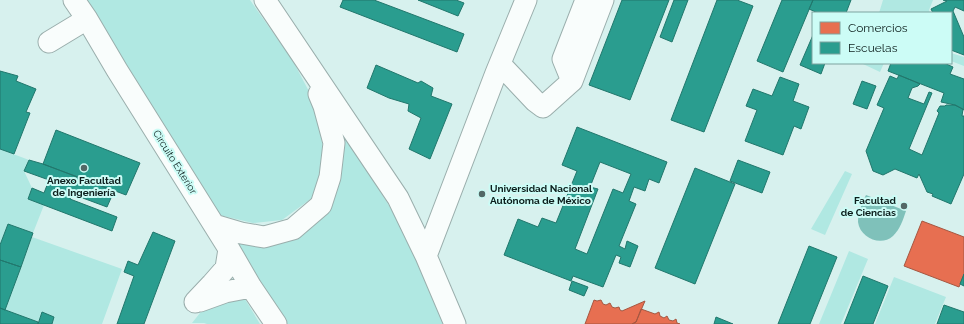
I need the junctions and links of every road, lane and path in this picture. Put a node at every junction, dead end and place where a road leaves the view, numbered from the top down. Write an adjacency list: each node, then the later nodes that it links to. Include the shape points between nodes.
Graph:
1 (74, 0): 6 (street, Circuito Exterior)
2 (265, 0): 8 (street)
3 (526, 0): 9 (street)
4 (586, 0): 10 (street, via 563,60)
5 (603, 0): 10 (street)
6 (87, 19): 7 (street); 11 (street, Circuito Exterior)
7 (49, 42)
8 (303, 57): 11 (street, via 324,106 334,143 330,177 321,205 293,228 264,237); 13 (street, via 398,198)
9 (500, 64): 10 (street, via 543,107); 13 (street)
10 (572, 81)
11 (214, 225): 12 (street, Circuito Exterior)
12 (229, 249): 14 (street, Circuito Exterior); 14 (street, via 226,268 195,302)
13 (426, 256): 16 (street)
14 (251, 287): 15 (street, Circuito Exterior)
15 (276, 324)
16 (455, 324)

